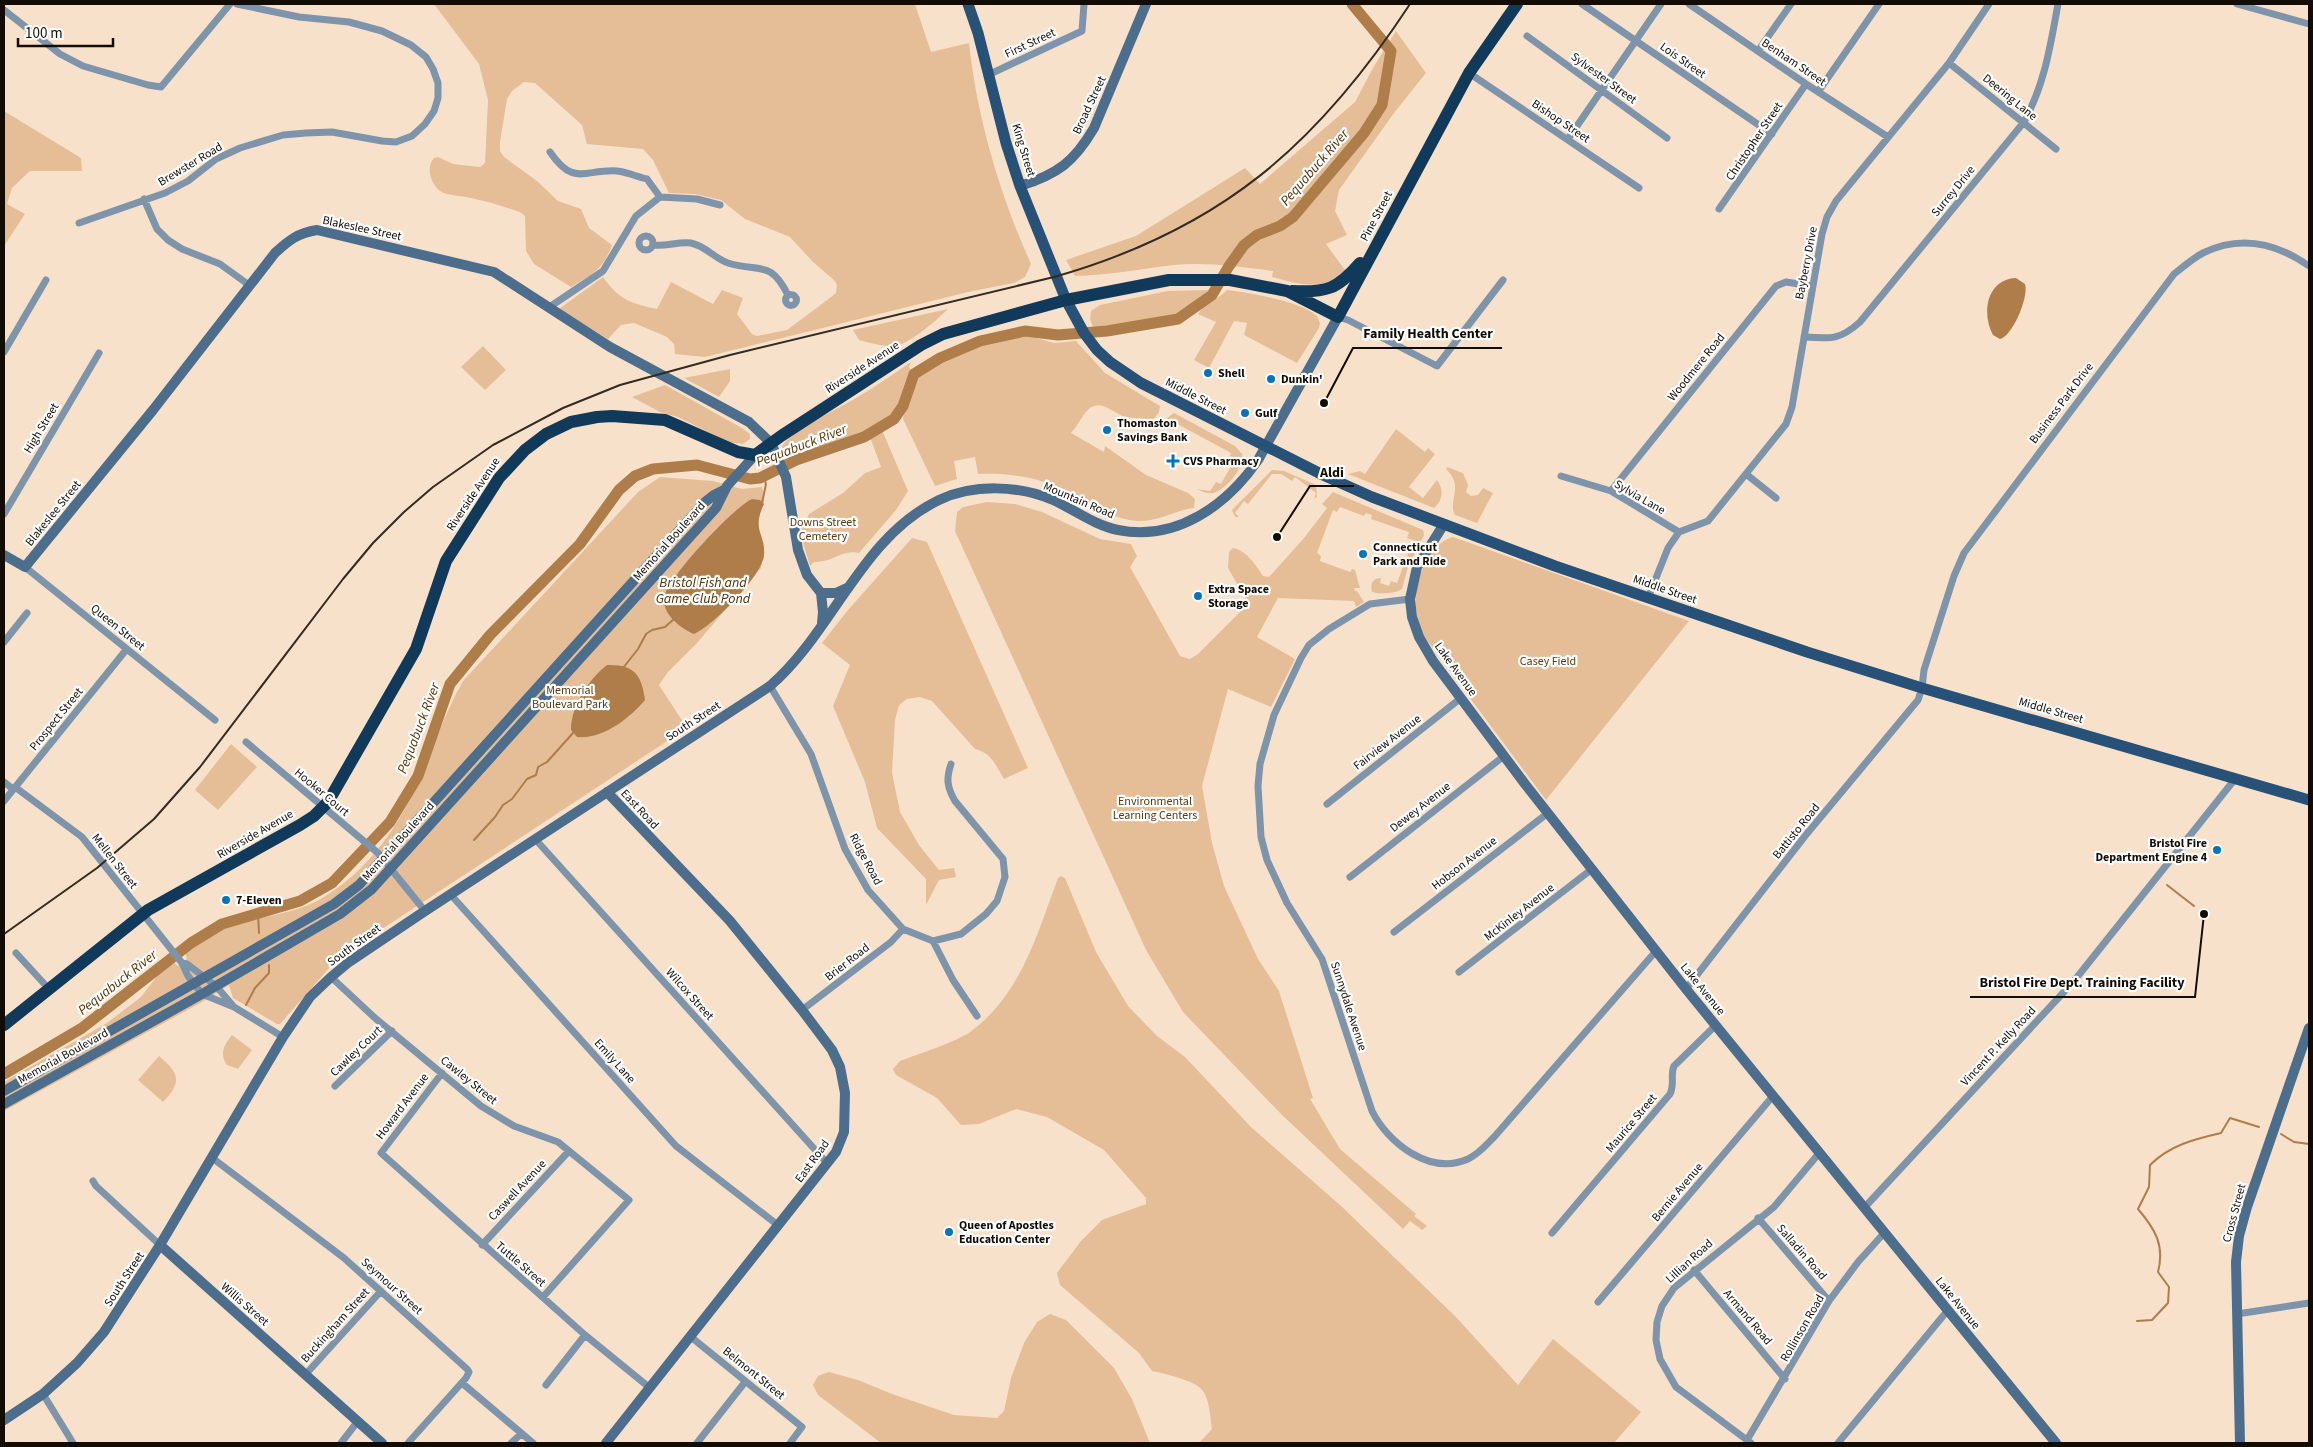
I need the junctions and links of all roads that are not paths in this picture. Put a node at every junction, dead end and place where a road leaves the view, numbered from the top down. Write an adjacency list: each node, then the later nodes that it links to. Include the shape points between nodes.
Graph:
1 (230, 4): 15 (street, via 161,87 83,66 60,54)
2 (237, 4): 36 (street, Brewster Road, via 299,17 349,22 382,31 411,45 426,57 438,83 434,111 426,124 412,136 396,142 332,132 283,135 240,148 180,185)
3 (968, 4): 22 (main road, King Street)
4 (1084, 4): 22 (street, First Street, via 1082,31)
5 (1146, 4): 33 (main road, Broad Street, via 1083,147 1063,167)
6 (1517, 4): 21 (highway, Pine Street)
7 (1582, 4): 18 (street, Lois Street)
8 (1661, 4): 18 (street)
9 (1689, 4): 19 (street, Benham Street)
10 (1791, 4): 19 (street)
11 (1879, 4): 25 (street)
12 (1989, 4): 20 (street, Bayberry Drive)
13 (2058, 4): 26 (street, Surrey Drive, via 2042,83)
14 (2237, 4): 16 (street)
15 (4, 10)
16 (2309, 24)
17 (1527, 36): 24 (street, Sylvester Street)
18 (1636, 41): 24 (street); 27 (street, Lois Street)
19 (1758, 51): 23 (street, Benham Street)
20 (1949, 62): 26 (street, Deering Lane); 28 (street, Bayberry Drive)
21 (1469, 73): 30 (street, Bishop Street); 41 (highway, Pine Street)
22 (988, 75): 33 (main road, King Street)
23 (1806, 84): 25 (street, Benham Street); 27 (street, Christopher Street)
24 (1601, 90): 29 (street, Sylvester Street); 30 (street)
25 (1818, 92): 28 (street, Benham Street)
26 (2024, 122): 31 (street, Deering Lane); 52 (street, Surrey Drive, via 1860,322 1836,339)
27 (1772, 134): 38 (street, Christopher Street)
28 (1888, 137): 46 (street, Bayberry Drive, via 1836,201 1827,218)
29 (1667, 138)
30 (1568, 139): 34 (street, Bishop Street)
31 (2056, 149)
32 (550, 152): 35 (street, via 558,164 572,173 584,175 616,171 648,179)
33 (1020, 186): 49 (main road, King Street)
34 (1639, 188)
35 (660, 197): 37 (street, via 696,199); 40 (street, via 636,216)
36 (144, 199): 39 (street, Brewster Road); 45 (street, via 157,229 168,240 182,250 220,264)
37 (720, 205)
38 (1720, 209)
39 (79, 223)
40 (626, 236): 48 (street, via 639,242 644,250 650,250 653,245 689,242 727,263 767,269 780,279); 50 (street, via 603,271)
41 (1376, 243): 47 (highway, via 1341,284 1314,293); 51 (highway, Pine Street)
42 (2309, 266): 78 (street, Business Park Drive, via 2288,252 2245,242 2201,254 2174,274 1964,553 1924,670)
43 (46, 280): 53 (street)
44 (1503, 280): 51 (street, via 1436,366)
45 (249, 284): 50 (main road, Blakeslee Street, via 291,238 317,230 485,269); 67 (main road, Blakeslee Street, via 153,410)
46 (1812, 286): 52 (street, Bayberry Drive); 61 (street, Woodmere Road, via 1786,282 1776,286)
47 (1287, 291): 49 (highway, Riverside Avenue, via 1230,280 1194,279 1150,283); 51 (highway, Riverside Avenue)
48 (788, 295)
49 (1066, 300): 55 (highway, Riverside Avenue, via 943,334 921,344); 56 (main road, Middle Street, via 1090,342 1110,362 1141,383)
50 (548, 308): 55 (main road, Blakeslee Street, via 610,347 749,422)
51 (1338, 317): 56 (main road, Pine Street)
52 (1804, 337): 58 (street, Bayberry Drive, via 1786,424)
53 (4, 350)
54 (99, 353): 63 (street, High Street)
55 (771, 443): 57 (highway, Riverside Avenue); 69 (main road, Blakeslee Street, via 786,477 798,550 807,575)
56 (1266, 447): 64 (main road, Middle Street, via 1372,497); 68 (main road, Mountain Road, via 1245,480 1223,501 1205,514 1155,530 1112,528 1052,500 1000,488 961,493 940,500 902,523)
57 (755, 455): 60 (main road, Memorial Boulevard); 91 (highway, Riverside Avenue, via 738,452 665,420 612,416 571,422 546,434 525,450 499,478 446,562 416,649 340,784)
58 (1746, 474): 62 (street); 65 (street, Bayberry Drive, via 1708,521)
59 (1560, 476): 61 (street, Sylvia Lane)
60 (725, 488): 94 (main road, Memorial Boulevard, via 705,502); 95 (main road, Memorial Boulevard, via 716,508)
61 (1611, 491): 65 (street, Sylvia Lane)
62 (1776, 498)
63 (4, 514)
64 (1444, 524): 70 (main road, Middle Street); 71 (main road, Lake Avenue, via 1418,567)
65 (1679, 532): 70 (street, via 1668,548)
66 (4, 555): 67 (main road, Queen Street)
67 (25, 566): 76 (street, Queen Street)
68 (850, 586): 69 (main road, via 836,593); 72 (main road, Mountain Road)
69 (821, 593): 74 (main road)
70 (1648, 598): 78 (main road, Middle Street)
71 (1410, 599): 79 (main road, Lake Avenue, via 1412,618 1421,642); 104 (street, Sunnydale Avenue, via 1370,604 1309,646 1274,715 1261,757 1258,786 1261,837 1267,860 1287,903 1322,959 1378,1124 1396,1142 1434,1163 1456,1163 1476,1154)
72 (837, 604): 74 (main road, South Street)
73 (27, 613): 75 (street)
74 (821, 626): 77 (main road, South Street, via 796,660)
75 (4, 642)
76 (126, 650): 80 (street, Queen Street); 86 (street, Prospect Street)
77 (770, 686): 87 (main road, South Street); 101 (street, Ridge Road, via 811,754 845,849 868,890)
78 (1922, 688): 84 (main road, Middle Street); 113 (street, Battisto Road, via 1918,700 1805,836)
79 (1461, 698): 82 (main road, Lake Avenue); 90 (street, Fairview Avenue)
80 (215, 720)
81 (246, 742): 91 (street, Hooker Court)
82 (1504, 756): 92 (main road, Lake Avenue); 97 (street, Dewey Avenue)
83 (951, 764): 103 (street, via 946,778 949,790 1003,859 1006,878 997,901 986,914 961,934)
84 (2235, 778): 88 (main road, Middle Street); 135 (street, Vincent P. Kelly Road, via 2073,982)
85 (4, 782): 86 (street, Mellen Street)
86 (14, 788): 89 (street, Prospect Street); 100 (street, Mellen Street, via 82,837)
87 (607, 792): 93 (main road, South Street); 116 (main road, East Road, via 730,921)
88 (2309, 800)
89 (4, 801)
90 (1326, 804)
91 (322, 808): 94 (street, Hooker Court); 100 (highway, Riverside Avenue, via 300,825)
92 (1548, 813): 96 (main road, Lake Avenue); 102 (street, Hobson Avenue)
93 (536, 840): 98 (main road, South Street); 133 (street, Wilcox Street)
94 (383, 860): 95 (street, Hooker Court); 108 (main road, Memorial Boulevard, via 359,885 334,904)
95 (390, 869): 99 (street, Hooker Court); 111 (main road, Memorial Boulevard, via 340,914)
96 (1592, 869): 104 (main road, Lake Avenue); 107 (street, McKinley Avenue)
97 (1350, 877)
98 (451, 895): 99 (main road, South Street); 137 (street, Emily Lane, via 676,1146)
99 (426, 910): 109 (main road, South Street)
100 (142, 914): 106 (street, Mellen Street); 112 (highway, Riverside Avenue)
101 (903, 929): 103 (street, Ridge Road); 116 (street, Brier Road, via 892,942)
102 (1394, 932)
103 (933, 941): 117 (street)
104 (1656, 951): 113 (main road, Lake Avenue)
105 (16, 954): 112 (street)
106 (182, 963): 108 (street, Mellen Street); 110 (street, Mellen Street)
107 (1459, 972)
108 (205, 977): 110 (main road, Memorial Boulevard); 111 (street, Mellen Street)
109 (331, 977): 121 (street, Cawley Street); 122 (main road, South Street, via 310,997)
110 (193, 984): 114 (street, Mellen Street); 126 (main road, Memorial Boulevard)
111 (216, 986): 114 (main road, Memorial Boulevard); 115 (street, Mellen Street)
112 (49, 989): 118 (highway, Riverside Avenue)
113 (1686, 989): 119 (main road, Lake Avenue)
114 (202, 994): 115 (street, Mellen Street); 128 (main road, Memorial Boulevard)
115 (234, 1007): 122 (street, Mellen Street)
116 (802, 1010): 133 (main road, East Road, via 832,1050 844,1082 844,1132 839,1147)
117 (977, 1016)
118 (4, 1025)
119 (1716, 1025): 127 (main road, Lake Avenue); 139 (street, Maurice Street, via 1674,1066 1674,1086 1670,1094)
120 (2309, 1028): 123 (main road, Cross Street)
121 (392, 1031): 124 (street, Cawley Street); 125 (street, Cawley Court)
122 (283, 1037): 132 (main road, South Street)
123 (2307, 1041): 149 (main road, Cross Street, via 2239,1236)
124 (442, 1073): 129 (street, Cawley Street, via 491,1113 514,1126 558,1142); 131 (street, Howard Avenue)
125 (335, 1086)
126 (4, 1091)
127 (1773, 1096): 130 (main road, Lake Avenue); 146 (street, Bernie Avenue)
128 (4, 1104)
129 (569, 1150): 140 (street, Caswell Avenue); 144 (street, Cawley Street, via 629,1200)
130 (1820, 1152): 135 (main road, Lake Avenue); 136 (street, Lillian Road, via 1774,1207)
131 (381, 1153): 140 (street, Tuttle Street)
132 (212, 1157): 141 (main road, South Street); 143 (street, Seymour Street, via 344,1258)
133 (827, 1164): 137 (main road, East Road)
134 (93, 1181): 141 (street, Willis Street)
135 (1865, 1207): 138 (main road, Lake Avenue)
136 (1758, 1218): 142 (street, Lillian Road); 145 (street, Salladin Road)
137 (779, 1226): 151 (main road, East Road)
138 (1884, 1232): 145 (street, Rollinson Road); 148 (main road, Lake Avenue)
139 (1552, 1233)
140 (482, 1245): 144 (street, Tuttle Street)
141 (160, 1246): 152 (main road, Willis Street); 158 (main road, South Street, via 104,1332)
142 (1694, 1270): 153 (street, Armand Road); 162 (street, Lillian Road, via 1674,1288 1662,1306 1656,1340 1660,1359 1676,1387)
143 (381, 1292): 152 (street, Buckingham Street); 155 (street, Seymour Street, via 467,1369 469,1372)
144 (543, 1297): 150 (street, Tuttle Street)
145 (1829, 1301): 153 (street, Rollinson Road)
146 (1598, 1302)
147 (2309, 1304): 149 (street)
148 (1948, 1310): 172 (street); 173 (main road, Lake Avenue)
149 (2237, 1314): 174 (main road, Cross Street)
150 (585, 1335): 156 (street); 157 (street, Tuttle Street)
151 (691, 1337): 154 (street, Belmont Street); 157 (main road, East Road)
152 (306, 1374): 160 (main road, Willis Street)
153 (1785, 1379): 162 (street, Rollinson Road)
154 (745, 1382): 170 (street); 171 (street, Belmont Street, via 802,1427)
155 (462, 1383): 161 (street); 166 (street)
156 (546, 1384)
157 (650, 1388): 169 (main road, East Road)
158 (43, 1394): 159 (main road, South Street); 163 (street)
159 (4, 1420)
160 (358, 1421): 164 (street); 165 (main road, Willis Street)
161 (521, 1434): 167 (street); 168 (street)
162 (1749, 1442)
163 (72, 1443)
164 (341, 1443)
165 (382, 1443)
166 (408, 1443)
167 (511, 1443)
168 (533, 1443)
169 (606, 1443)
170 (697, 1443)
171 (790, 1443)
172 (1838, 1443)
173 (2056, 1443)
174 (2240, 1443)

